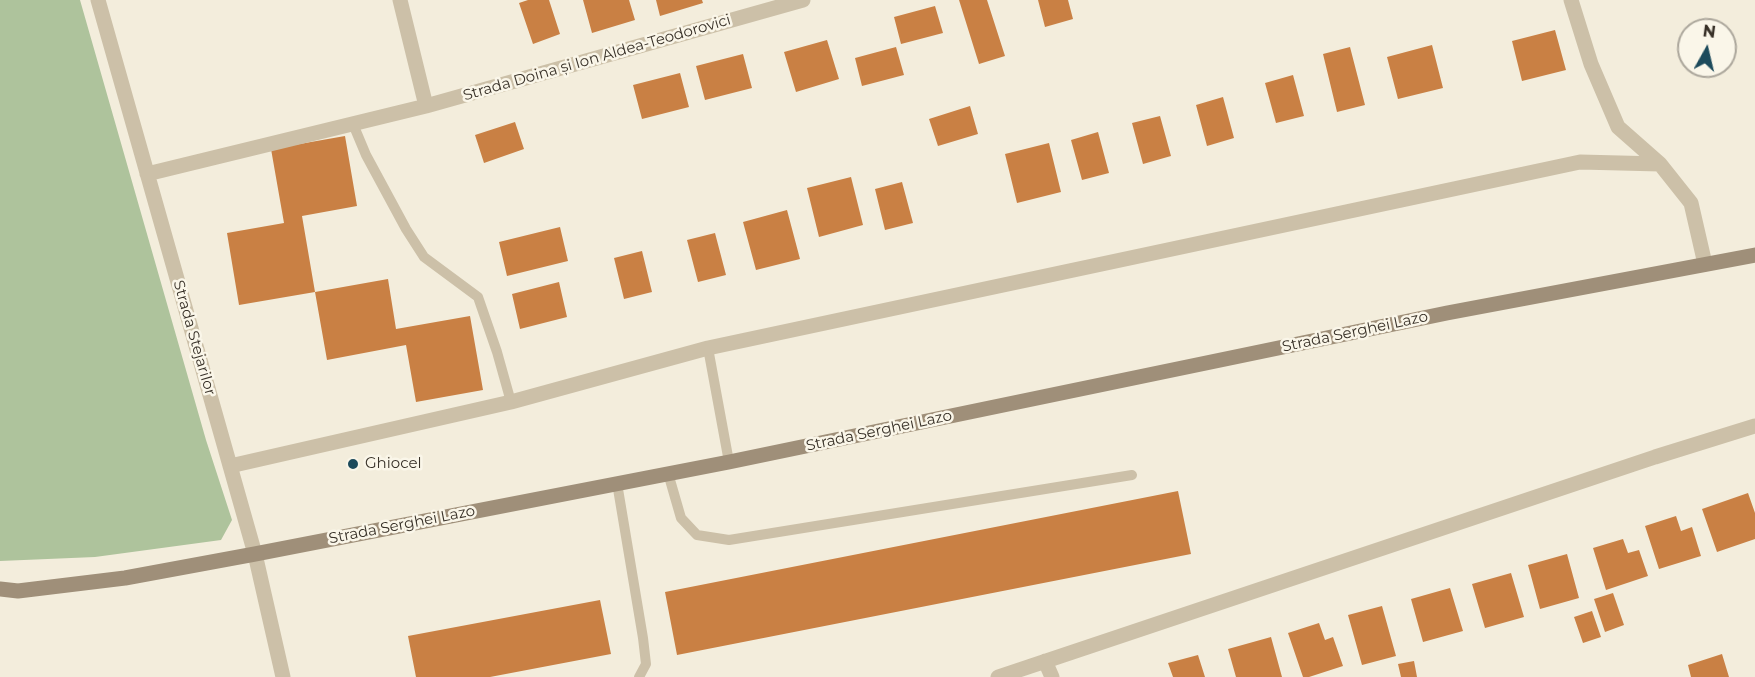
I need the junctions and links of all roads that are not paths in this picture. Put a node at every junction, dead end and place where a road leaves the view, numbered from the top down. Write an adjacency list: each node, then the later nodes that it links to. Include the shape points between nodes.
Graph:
1 (98, 0): 8 (street, Strada Stejarilor)
2 (400, 0): 5 (street)
3 (803, 0): 5 (street, Strada Doina și Ion Aldea-Teodorovici)
4 (1571, 0): 7 (street, via 1591,64 1618,127)
5 (426, 106): 6 (street, Strada Doina și Ion Aldea-Teodorovici)
6 (353, 124): 8 (street, Strada Doina și Ion Aldea-Teodorovici); 12 (lane, via 366,155 424,257 478,297)
7 (1660, 164): 10 (street, via 1690,203); 11 (street, via 1580,162)
8 (147, 174): 15 (street, Strada Stejarilor)
9 (1755, 255): 10 (street, Strada Serghei Lazo)
10 (1705, 264): 14 (street, Strada Serghei Lazo, via 1447,313)
11 (708, 348): 12 (street); 14 (lane)
12 (511, 402): 15 (street)
13 (1755, 426): 21 (street)
14 (729, 462): 16 (street, Strada Serghei Lazo)
15 (230, 466): 19 (street, Strada Stejarilor)
16 (668, 473): 17 (lane, via 681,518 697,534 729,540); 18 (street, Strada Serghei Lazo)
17 (1132, 475)
18 (617, 483): 19 (street, Strada Serghei Lazo); 23 (lane, via 644,638 646,664)
19 (255, 554): 20 (street, Strada Serghei Lazo, via 125,578 18,591); 22 (street, Strada Stejarilor)
20 (0, 589)
21 (1045, 661): 24 (street); 25 (street)
22 (283, 677)
23 (639, 677)
24 (999, 677)
25 (1052, 677)

